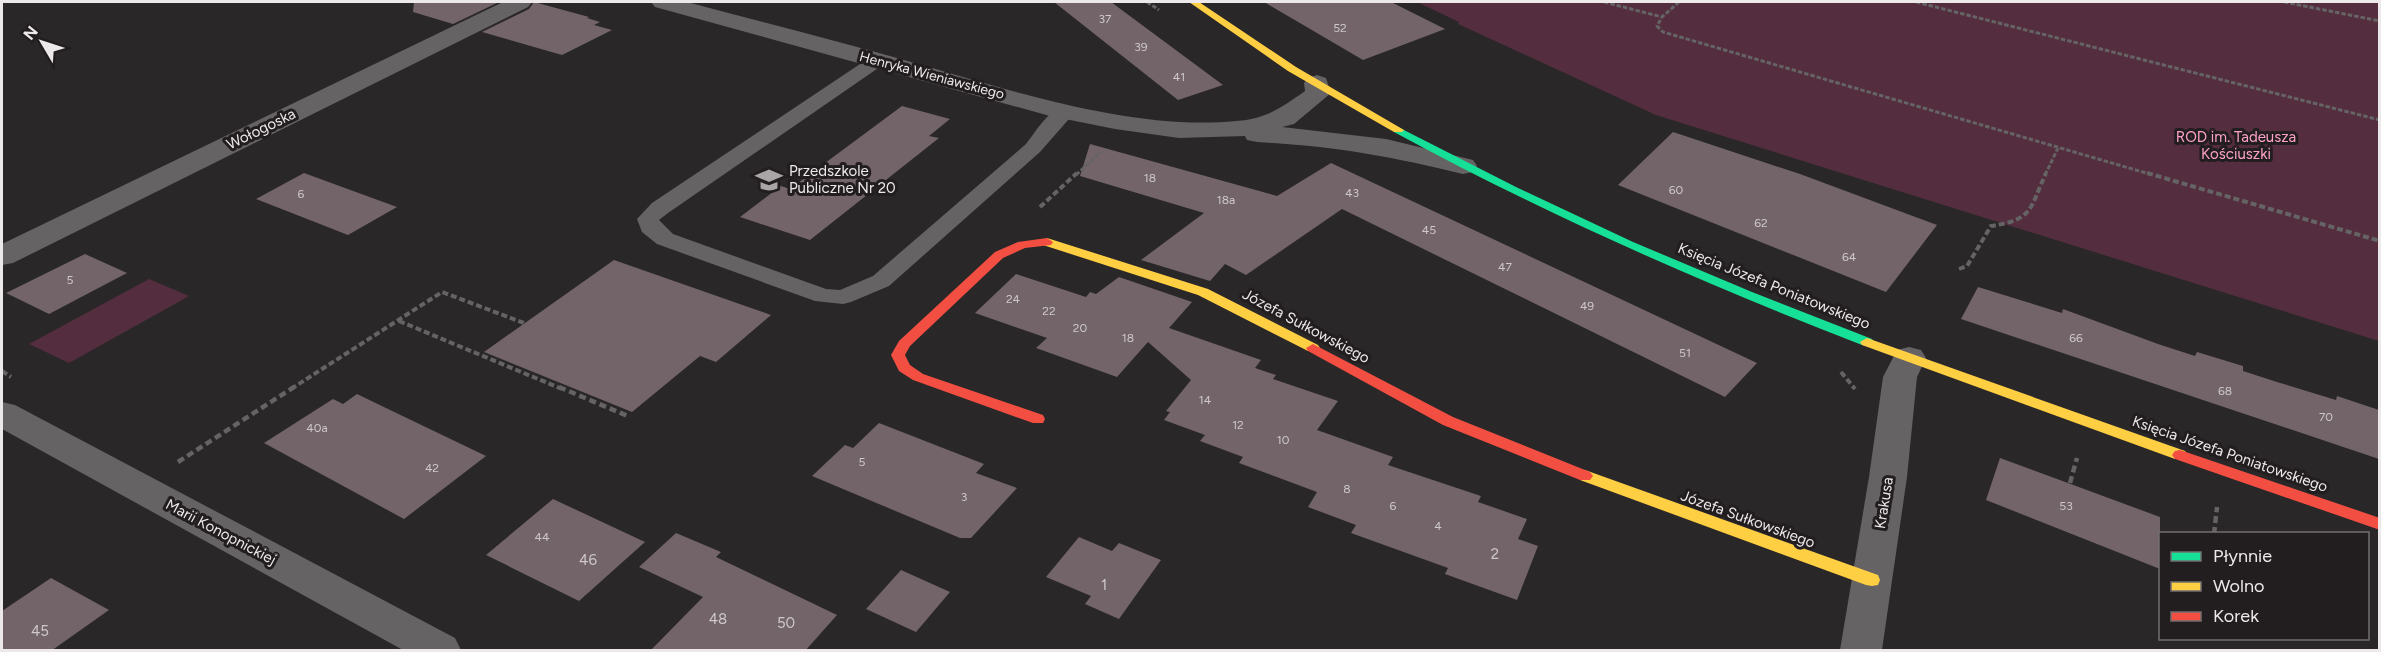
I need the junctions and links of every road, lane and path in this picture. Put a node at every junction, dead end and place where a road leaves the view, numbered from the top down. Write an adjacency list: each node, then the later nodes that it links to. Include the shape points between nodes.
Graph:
1 (520, 2): 22 (street, Wołogoska)
2 (663, 2): 12 (street, Henryka Wieniawskiego)
3 (1148, 2): 9 (path)
4 (1193, 2): 13 (street, Księcia Józefa Poniatowskiego)
5 (1604, 2): 10 (path)
6 (1679, 2): 10 (path)
7 (1916, 2): 15 (path)
8 (2284, 2): 11 (path)
9 (1166, 15)
10 (1662, 17): 18 (path, via 1657,26 1663,33)
11 (2379, 21)
12 (878, 60): 14 (street, Henryka Wieniawskiego); 14 (lane, via 660,208 648,219 650,227 664,239 812,293 843,297 881,282 1033,148)
13 (1317, 83): 16 (street, Henryka Wieniawskiego, via 1318,93 1313,100 1289,117 1250,127); 19 (street, Księcia Józefa Poniatowskiego)
14 (1066, 111): 16 (street, Henryka Wieniawskiego, via 1144,126)
15 (2379, 120)
16 (1204, 130): 19 (street, Henryka Wieniawskiego, via 1349,139)
17 (1107, 147): 21 (path, via 1023,223)
18 (2058, 148): 20 (path); 23 (path, via 2026,215 2017,222 1991,226 1967,266)
19 (1467, 167): 26 (street, Księcia Józefa Poniatowskiego, via 1650,254)
20 (2379, 241)
21 (1020, 244): 30 (street, Józefa Sułkowskiego, via 999,255 904,344 898,355 904,368 918,377); 37 (street, Józefa Sułkowskiego, via 1048,242 1203,292 1448,421 1639,497)
22 (2, 256)
23 (1959, 269)
24 (399, 321): 25 (path, via 442,292); 29 (path); 32 (path)
25 (524, 323)
26 (1909, 358): 35 (street, Księcia Józefa Poniatowskiego); 37 (street, Krakusa, via 1900,377)
27 (2, 371): 28 (path)
28 (12, 398): 38 (street, Marii Konopnickiej)
29 (630, 417)
30 (1038, 419)
31 (2077, 455): 33 (path)
32 (177, 462)
33 (2070, 483)
34 (2217, 506): 36 (path)
35 (2379, 524)
36 (2214, 532)
37 (1872, 580): 39 (street, Krakusa)
38 (440, 651)
39 (1861, 651)

